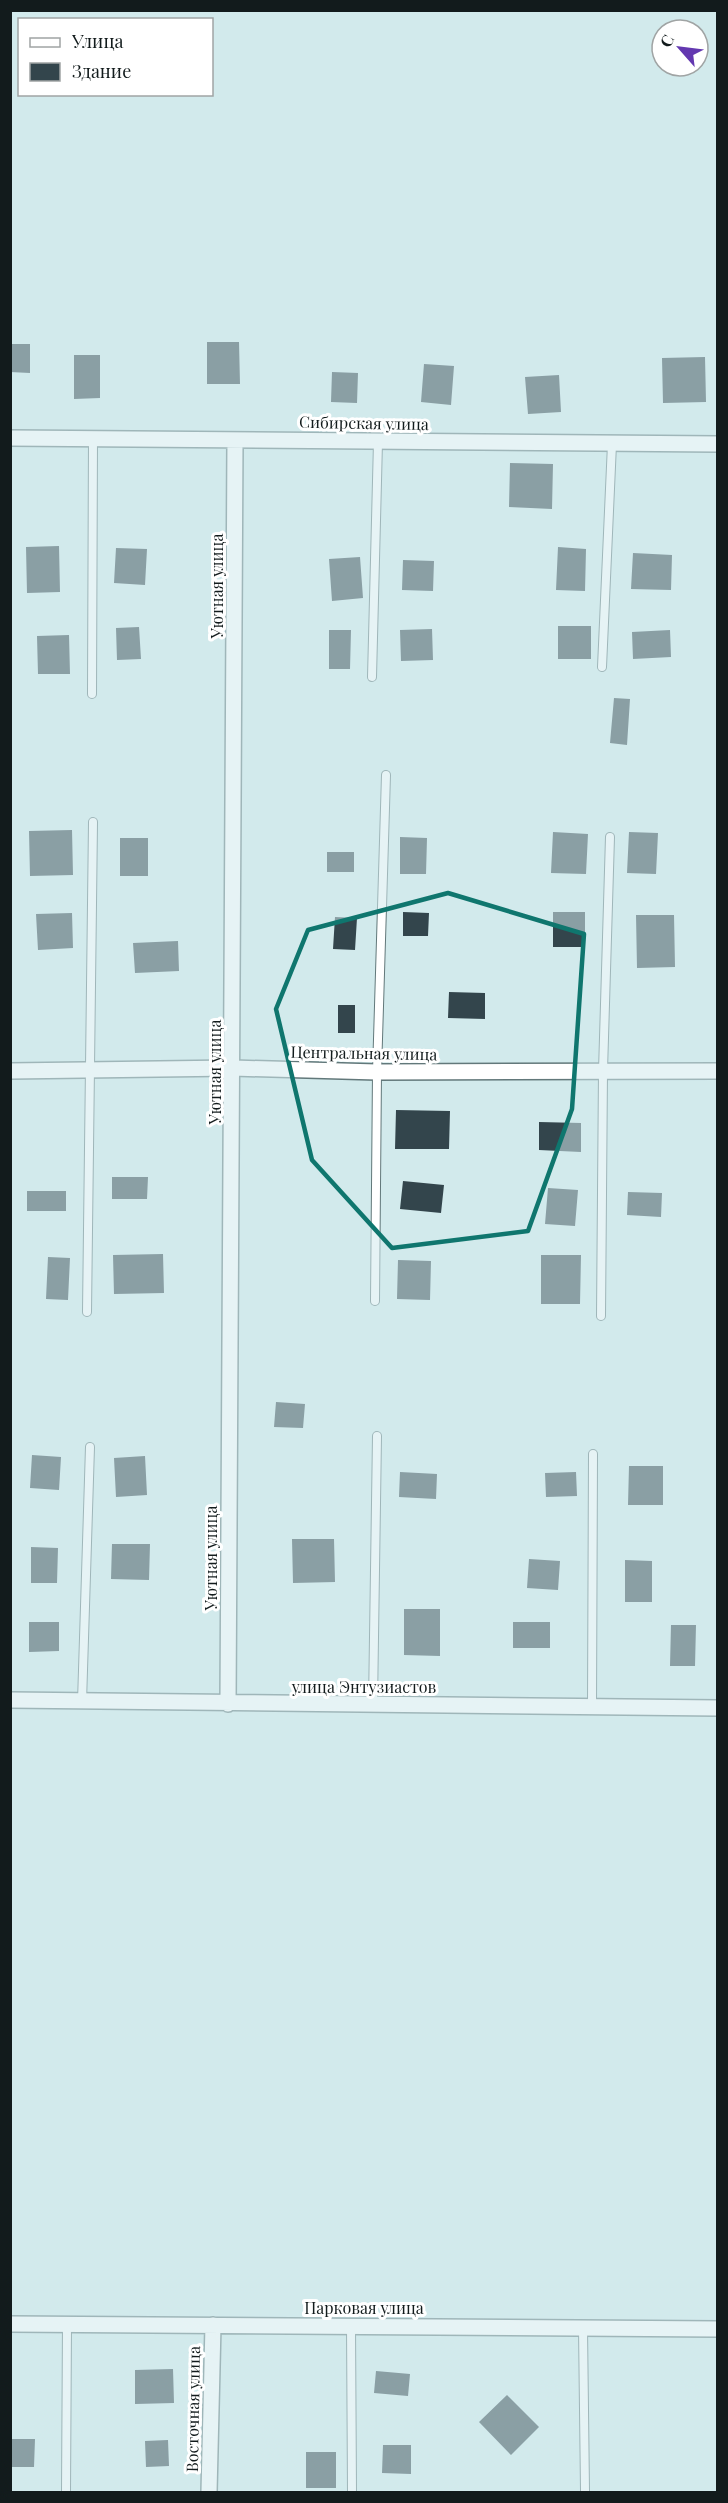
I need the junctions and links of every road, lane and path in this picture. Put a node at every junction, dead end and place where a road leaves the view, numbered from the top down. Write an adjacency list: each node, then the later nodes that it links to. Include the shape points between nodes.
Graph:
1 (10, 438): 2 (street, Сибирская улица)
2 (93, 438): 3 (street, Сибирская улица); 9 (lane)
3 (235, 440): 4 (street, Сибирская улица); 13 (street, Уютная улица)
4 (378, 442): 5 (street, Сибирская улица); 8 (lane)
5 (612, 444): 6 (street, Сибирская улица); 7 (lane)
6 (717, 444)
7 (603, 667)
8 (372, 677)
9 (92, 694)
10 (386, 775): 18 (lane)
11 (93, 822): 15 (lane)
12 (610, 837): 16 (lane)
13 (233, 1068): 15 (street, Центральная улица); 18 (street, Центральная улица); 27 (street, Уютная улица)
14 (10, 1071): 15 (street, Центральная улица)
15 (92, 1071): 20 (lane)
16 (603, 1071): 17 (street, Центральная улица); 18 (street, Центральная улица); 21 (lane)
17 (717, 1071)
18 (377, 1072): 19 (lane)
19 (375, 1301)
20 (87, 1312)
21 (601, 1316)
22 (376, 1436): 28 (lane)
23 (90, 1447): 26 (lane)
24 (593, 1454): 29 (lane)
25 (10, 1700): 26 (street, улица Энтузиастов)
26 (82, 1702): 27 (street, улица Энтузиастов)
27 (228, 1704): 28 (street, улица Энтузиастов)
28 (373, 1705): 29 (street, улица Энтузиастов)
29 (592, 1707): 30 (street, улица Энтузиастов)
30 (717, 1708)
31 (10, 2324): 32 (street, Парковая улица)
32 (67, 2324): 33 (street, Парковая улица); 38 (lane)
33 (213, 2325): 34 (street, Парковая улица); 39 (street, Восточная улица)
34 (351, 2326): 35 (street, Парковая улица); 40 (lane)
35 (584, 2328): 36 (street, Парковая улица); 37 (lane)
36 (717, 2329)
37 (585, 2491)
38 (66, 2493)
39 (209, 2493)
40 (352, 2493)

